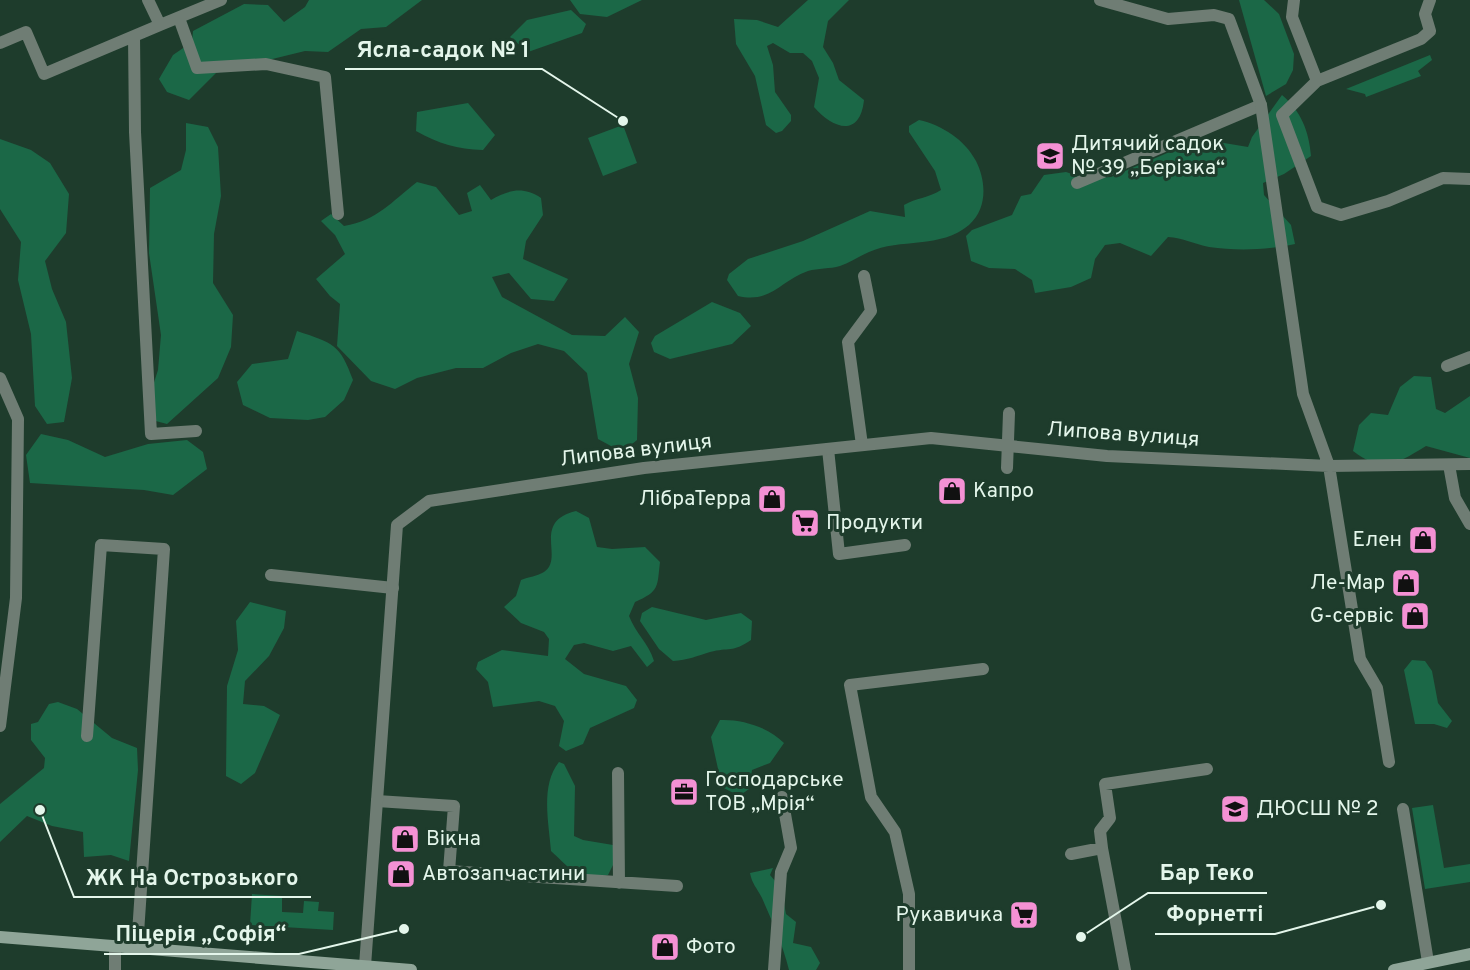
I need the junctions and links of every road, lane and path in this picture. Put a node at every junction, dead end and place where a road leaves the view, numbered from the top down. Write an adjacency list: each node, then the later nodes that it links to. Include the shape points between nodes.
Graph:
1 (148, 0): 7 (street)
2 (221, 0): 6 (street)
3 (1100, 0): 11 (street, via 1168,20 1214,15 1228,19)
4 (1294, 0): 10 (street, via 1292,17)
5 (1430, 0): 10 (street, via 1425,14 1430,31 1421,39)
6 (179, 18): 7 (street); 14 (street, via 197,68 266,64 325,76)
7 (160, 25): 8 (street)
8 (134, 36): 9 (street, via 44,74 27,32); 20 (street, via 135,132 151,434)
9 (0, 43)
10 (1317, 81): 12 (street, via 1282,115 1317,207 1341,215 1443,178)
11 (1261, 105): 13 (street); 26 (street, via 1303,394)
12 (1470, 179)
13 (1077, 183)
14 (338, 214)
15 (864, 276): 21 (street, via 871,311 848,342)
16 (1470, 357): 17 (street)
17 (1447, 366)
18 (0, 378): 33 (street, via 18,419 18,431 16,598)
19 (1009, 413): 22 (street)
20 (196, 431)
21 (862, 445): 22 (street, Липова вулиця, via 931,438); 23 (street, Липова вулиця)
22 (1009, 446): 26 (street, Липова вулиця, via 1107,456); 27 (street)
23 (828, 449): 29 (street, via 839,554); 31 (street, Липова вулиця, via 644,468 429,501 397,525)
24 (1470, 464): 25 (street, Липова вулиця)
25 (1449, 465): 26 (street, Липова вулиця); 28 (street, via 1455,498)
26 (1329, 466): 35 (street, via 1360,659 1377,688)
27 (1007, 468)
28 (1470, 524)
29 (905, 545)
30 (271, 575): 31 (street)
31 (393, 588): 39 (street, Липова вулиця)
32 (983, 669): 56 (street, via 850,685 871,797 895,832 909,894)
33 (0, 726)
34 (87, 736): 47 (street, via 101,545 164,549)
35 (1389, 762)
36 (1207, 769): 41 (street, via 1105,784 1110,818 1100,831)
37 (618, 773): 43 (street)
38 (782, 797): 55 (street, via 791,848 781,872)
39 (378, 801): 43 (street, via 454,806 449,871); 50 (street, Липова вулиця)
40 (1403, 809): 49 (street)
41 (1102, 848): 42 (street); 57 (street)
42 (1071, 854)
43 (619, 883): 44 (street)
44 (677, 886)
45 (0, 937): 46 (main road)
46 (115, 946): 47 (main road); 53 (street)
47 (137, 948): 50 (main road)
48 (1470, 954): 49 (main road)
49 (1428, 962): 51 (main road)
50 (365, 966): 52 (main road)
51 (1409, 968): 58 (main road)
52 (378, 969): 54 (main road)
53 (115, 970)
54 (411, 970)
55 (774, 970)
56 (909, 970)
57 (1125, 970)
58 (1394, 970)

